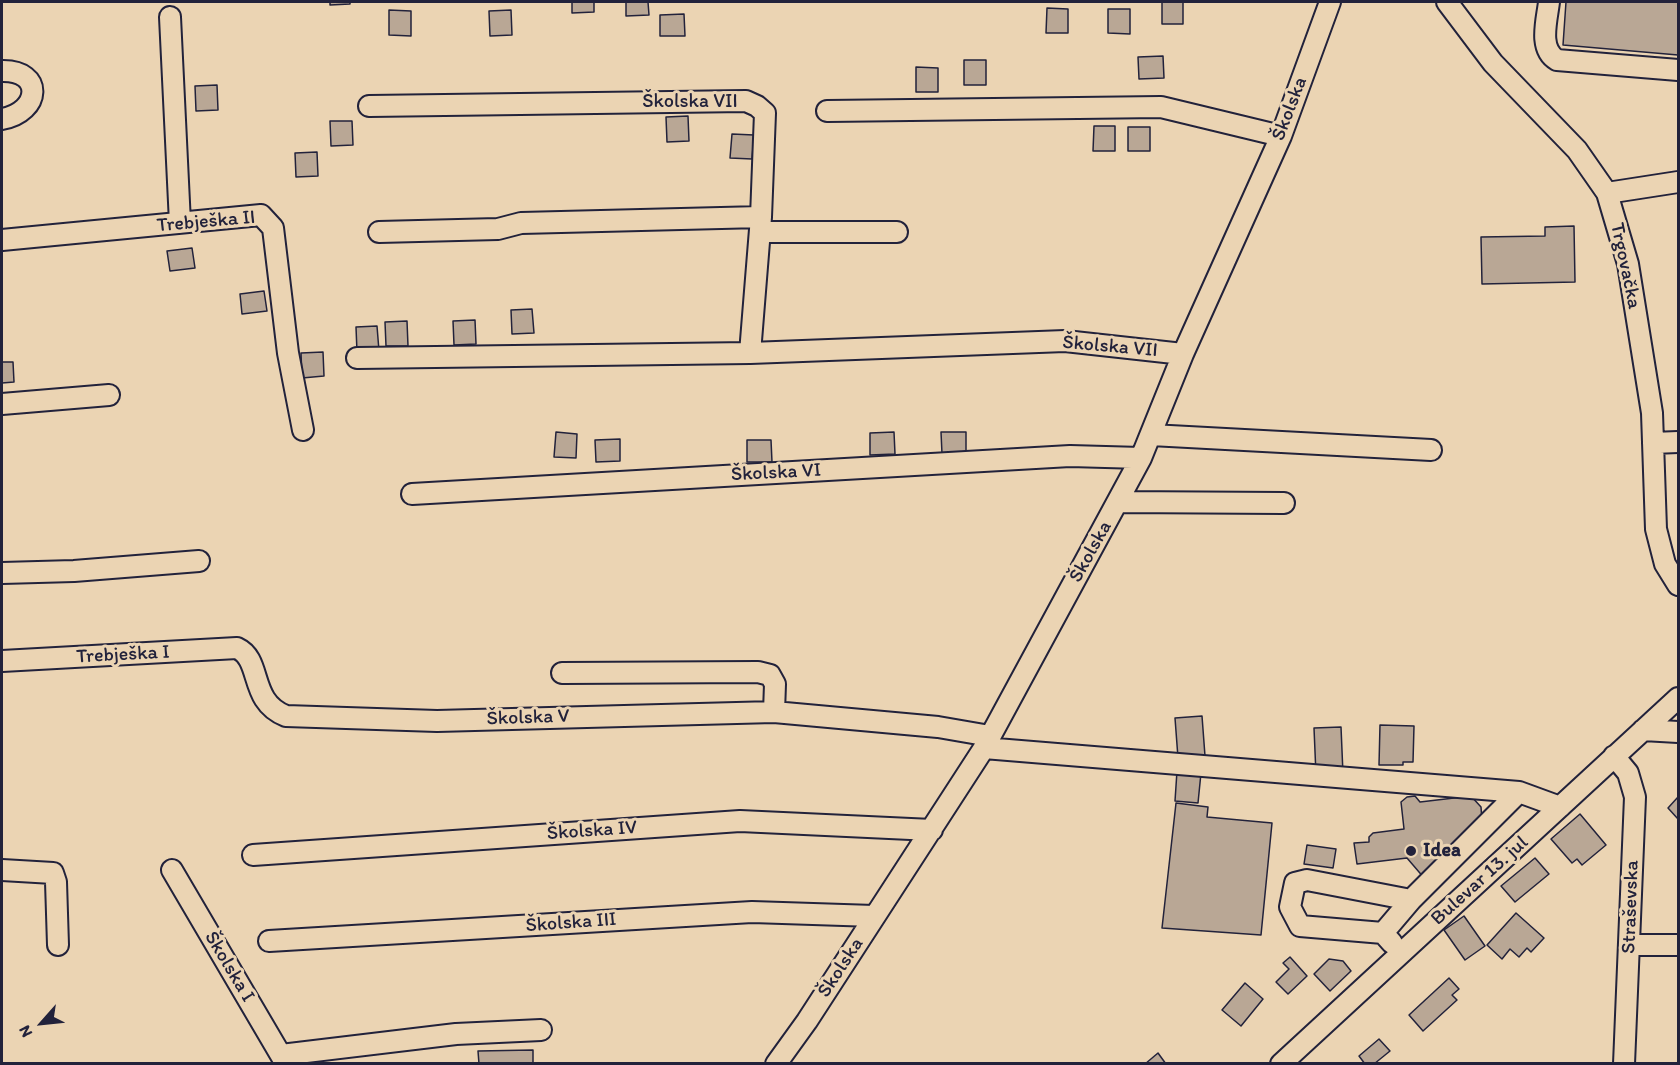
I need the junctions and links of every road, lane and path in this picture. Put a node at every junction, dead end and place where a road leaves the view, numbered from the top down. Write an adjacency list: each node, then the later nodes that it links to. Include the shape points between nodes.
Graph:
1 (1330, 2): 10 (street, Školska)
2 (1447, 2): 12 (street, Trgovačka, via 1492,63 1577,150)
3 (1549, 2): 6 (street, via 1545,43 1557,60)
4 (170, 17): 13 (street)
5 (2, 70): 9 (street, via 16,70 26,77 32,86 32,100 26,110)
6 (1678, 70)
7 (369, 106): 14 (street, Školska VII, via 746,102 765,113)
8 (828, 111): 10 (street, via 1161,107)
9 (2, 119)
10 (1281, 136): 19 (street, Školska)
11 (1678, 182): 12 (street)
12 (1607, 193): 26 (street, Trgovačka, via 1628,264 1652,413)
13 (180, 223): 17 (street, Trebješka II); 23 (street, Trebješka II, via 261,215 273,228 288,353)
14 (761, 224): 15 (street, via 521,223 498,229); 16 (street); 18 (street, Školska VII)
15 (379, 232)
16 (897, 232)
17 (2, 240)
18 (750, 353): 19 (street, Školska VII, via 1065,341); 20 (street, Školska VII)
19 (1183, 354): 24 (street, Školska)
20 (357, 358)
21 (109, 395): 22 (street)
22 (2, 404)
23 (303, 430)
24 (1151, 435): 27 (street); 28 (street, Školska)
25 (1678, 442): 26 (street)
26 (1653, 443): 34 (street, Trgovačka, via 1656,530 1665,564)
27 (1431, 450)
28 (1141, 458): 29 (street, Školska VI, via 1070,456); 30 (street, Školska)
29 (411, 494)
30 (1118, 502): 31 (street); 42 (street, Školska)
31 (1284, 503)
32 (200, 561): 33 (street)
33 (2, 573)
34 (1678, 585)
35 (2, 661): 39 (street, Trebješka I, via 237,648 249,657 258,691)
36 (562, 673): 38 (street, via 758,672 770,675 775,684)
37 (1678, 698): 40 (street, Bulevar 13. jul)
38 (774, 712): 39 (street, Školska V, via 436,721); 42 (street, Školska V, via 938,728)
39 (282, 715)
40 (1643, 730): 41 (street); 43 (street, Bulevar 13. jul)
41 (1678, 732)
42 (987, 742): 44 (street, Školska V); 46 (street, Školska)
43 (1614, 756): 45 (street, Bulevar 13. jul); 55 (street, Straševska, via 1628,773 1635,797)
44 (1519, 792): 45 (street, Školska V); 50 (street)
45 (1560, 807): 57 (street, Bulevar 13. jul)
46 (932, 830): 47 (street, Školska IV, via 740,821); 51 (street, Školska)
47 (253, 855)
48 (2, 870): 54 (street, via 53,873)
49 (172, 870): 59 (street, Školska I)
50 (1411, 900): 52 (street); 52 (street, via 1307,880 1295,883 1290,907 1300,926)
51 (874, 916): 53 (street, Školska III, via 752,912); 60 (street, Školska)
52 (1383, 933): 57 (street)
53 (269, 941)
54 (58, 945)
55 (1630, 945): 56 (street); 62 (street, Straševska)
56 (1678, 945)
57 (1401, 953): 61 (street, Bulevar 13. jul)
58 (541, 1030): 59 (street, via 456,1034)
59 (284, 1059)
60 (776, 1064)
61 (1281, 1064)
62 (1624, 1064)

